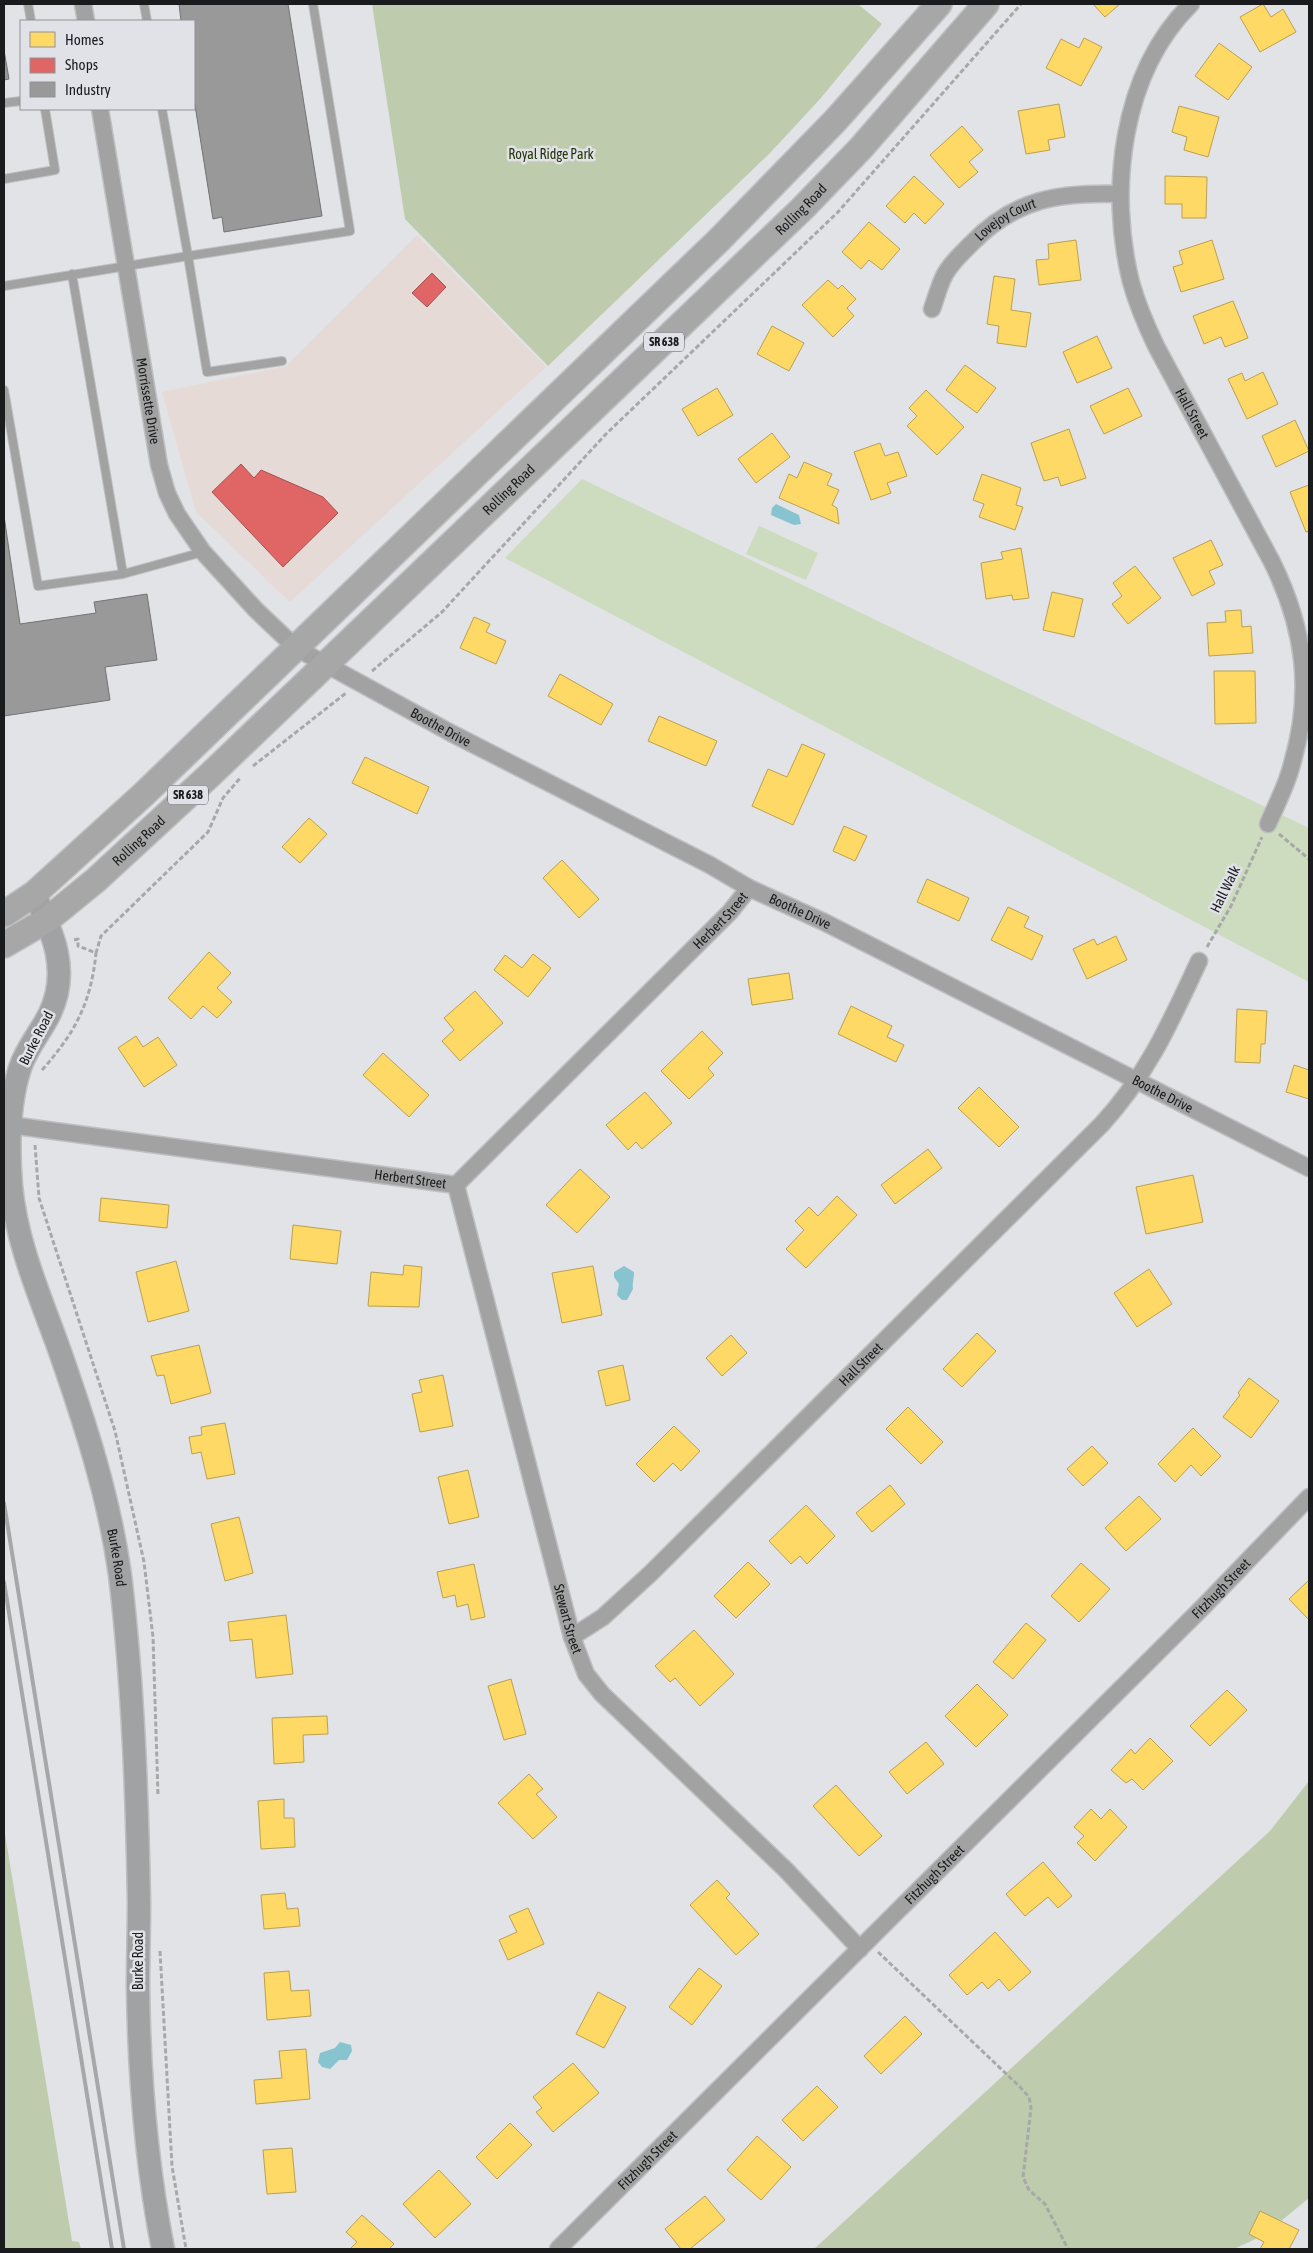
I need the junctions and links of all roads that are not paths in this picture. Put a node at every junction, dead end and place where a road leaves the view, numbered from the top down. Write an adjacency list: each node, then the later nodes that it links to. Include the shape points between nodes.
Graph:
1 (28, 4): 8 (lane)
2 (83, 4): 9 (street)
3 (144, 4): 10 (lane)
4 (313, 4): 18 (lane, via 350,231)
5 (939, 4): 27 (main road, SR 638, via 835,122 776,183)
6 (986, 4): 28 (main road, Rolling Road / SR 638, via 861,148 802,209)
7 (1191, 4): 17 (street, Hall Street, via 1168,32 1144,78 1133,108 1124,151)
8 (31, 20)
9 (86, 20)
10 (147, 20)
11 (20, 101): 12 (lane)
12 (4, 103)
13 (45, 110): 16 (lane, via 55,170)
14 (100, 110): 19 (street, Morrissette Drive)
15 (162, 110): 18 (lane)
16 (4, 179)
17 (1120, 194): 22 (street, Lovejoy Court, via 1065,195 1015,209 982,232 955,261 944,276); 29 (street, Hall Street, via 1125,252 1140,310 1156,346 1277,571 1298,628 1304,673 1299,737 1292,767)
18 (188, 256): 19 (lane); 23 (lane, via 207,372)
19 (125, 265): 20 (lane); 25 (street, Morrissette Drive, via 159,465 177,514)
20 (72, 274): 21 (lane); 26 (lane)
21 (4, 286)
22 (932, 309)
23 (282, 361)
24 (4, 390): 26 (lane, via 38,586)
25 (203, 552): 26 (lane); 27 (street, Morrissette Drive)
26 (123, 574)
27 (296, 648): 28 (street, Boothe Drive); 31 (main road, SR 638)
28 (325, 665): 30 (street, Boothe Drive, via 451,733 710,864); 33 (main road, Rolling Road / SR 638, via 103,874)
29 (1268, 824)
30 (750, 888): 36 (street, Boothe Drive, via 824,922); 39 (street, Herbert Street, via 730,912)
31 (34, 894): 32 (main road, SR 638); 33 (street, Burke Road)
32 (4, 914)
33 (47, 920): 34 (main road, Rolling Road / SR 638); 37 (street, Burke Road, via 60,967 59,987 50,1012 20,1067)
34 (4, 945)
35 (1199, 961): 36 (street, Hall Street, via 1154,1056)
36 (1136, 1080): 38 (street, Boothe Drive); 41 (street, Hall Street, via 1118,1107 1095,1131 652,1573 604,1617)
37 (10, 1125): 39 (street, Herbert Street); 43 (street, Burke Road, via 11,1181 18,1229 91,1445 119,1570 136,1768 141,2080)
38 (1309, 1168)
39 (456, 1185): 41 (street, Stewart Street)
40 (1309, 1497): 42 (street, Fitzhugh Street)
41 (572, 1637): 42 (street, Stewart Street, via 586,1674 602,1694)
42 (864, 1945): 44 (street, Fitzhugh Street)
43 (163, 2249)
44 (558, 2249)

